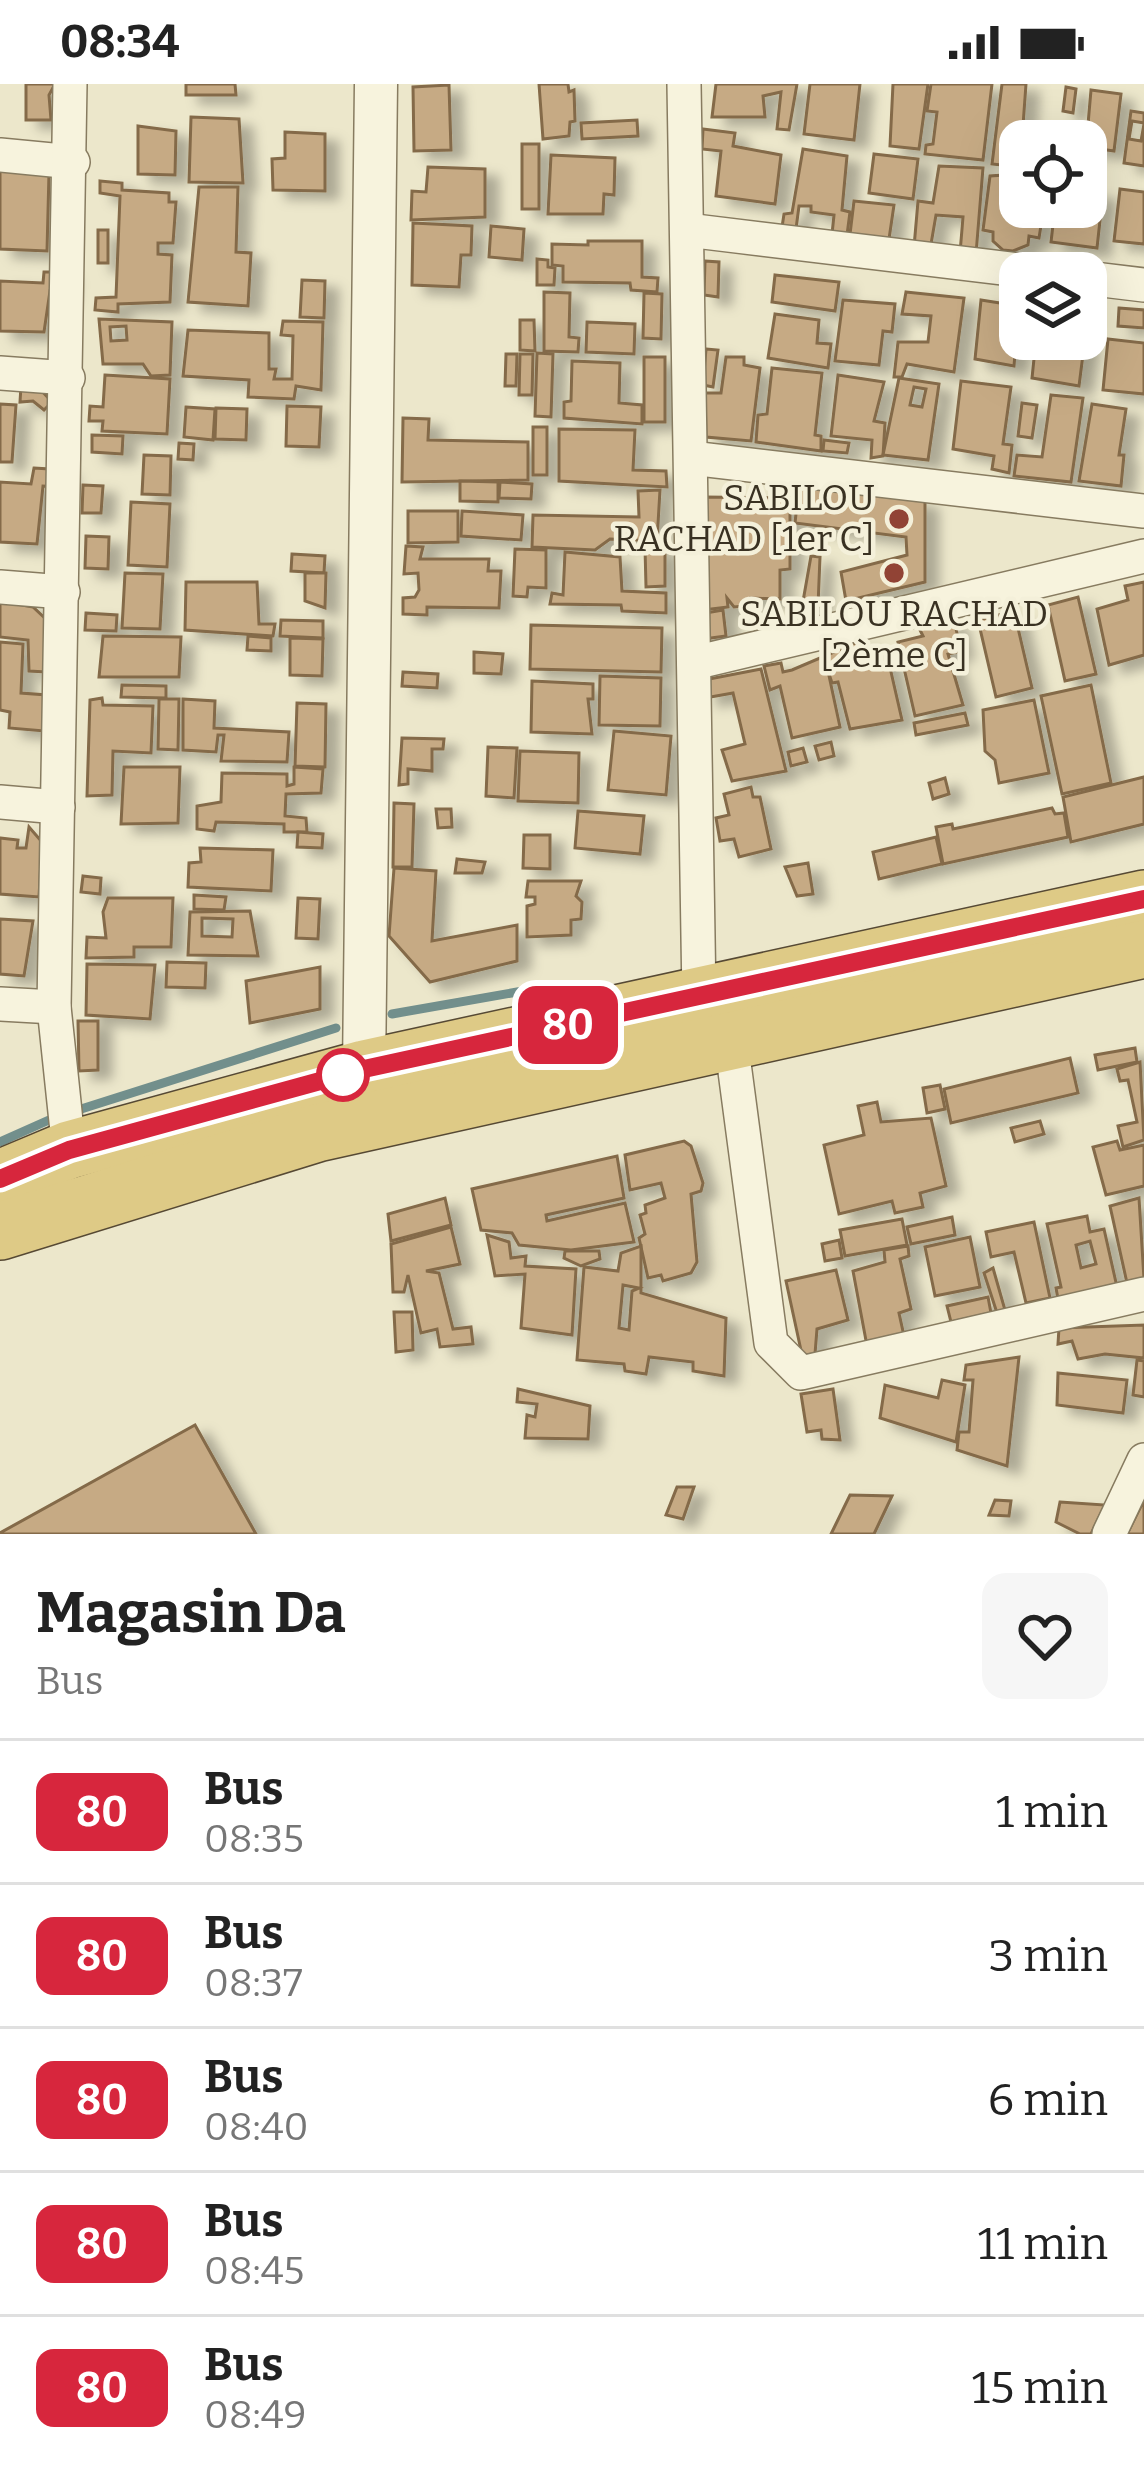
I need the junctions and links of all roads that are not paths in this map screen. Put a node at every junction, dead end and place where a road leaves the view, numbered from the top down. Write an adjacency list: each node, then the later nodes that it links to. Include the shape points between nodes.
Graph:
1 (70, 84): 5 (street)
2 (376, 84): 25 (street)
3 (684, 84): 6 (street)
4 (0, 155): 5 (street)
5 (73, 162): 11 (street)
6 (687, 230): 7 (street); 12 (street)
7 (999, 268)
8 (1107, 281): 9 (street)
9 (1144, 285)
10 (0, 373): 11 (street)
11 (68, 378): 16 (street)
12 (691, 458): 13 (street); 17 (street)
13 (1144, 512)
14 (1144, 556): 17 (street)
15 (0, 586): 16 (street)
16 (63, 592): 19 (street)
17 (694, 663): 24 (street)
18 (0, 802): 19 (street)
19 (58, 807): 23 (street)
20 (1144, 899): 24 (highway)
21 (1144, 949): 24 (highway)
22 (0, 1004): 23 (street)
23 (54, 1007): 26 (street)
24 (715, 1019): 25 (highway); 28 (highway); 29 (street, via 771,1343 789,1367 801,1373)
25 (364, 1069): 26 (highway)
26 (69, 1150): 27 (highway)
27 (0, 1179)
28 (0, 1231)
29 (1144, 1294)
30 (1144, 1460): 31 (street)
31 (1108, 1534)

